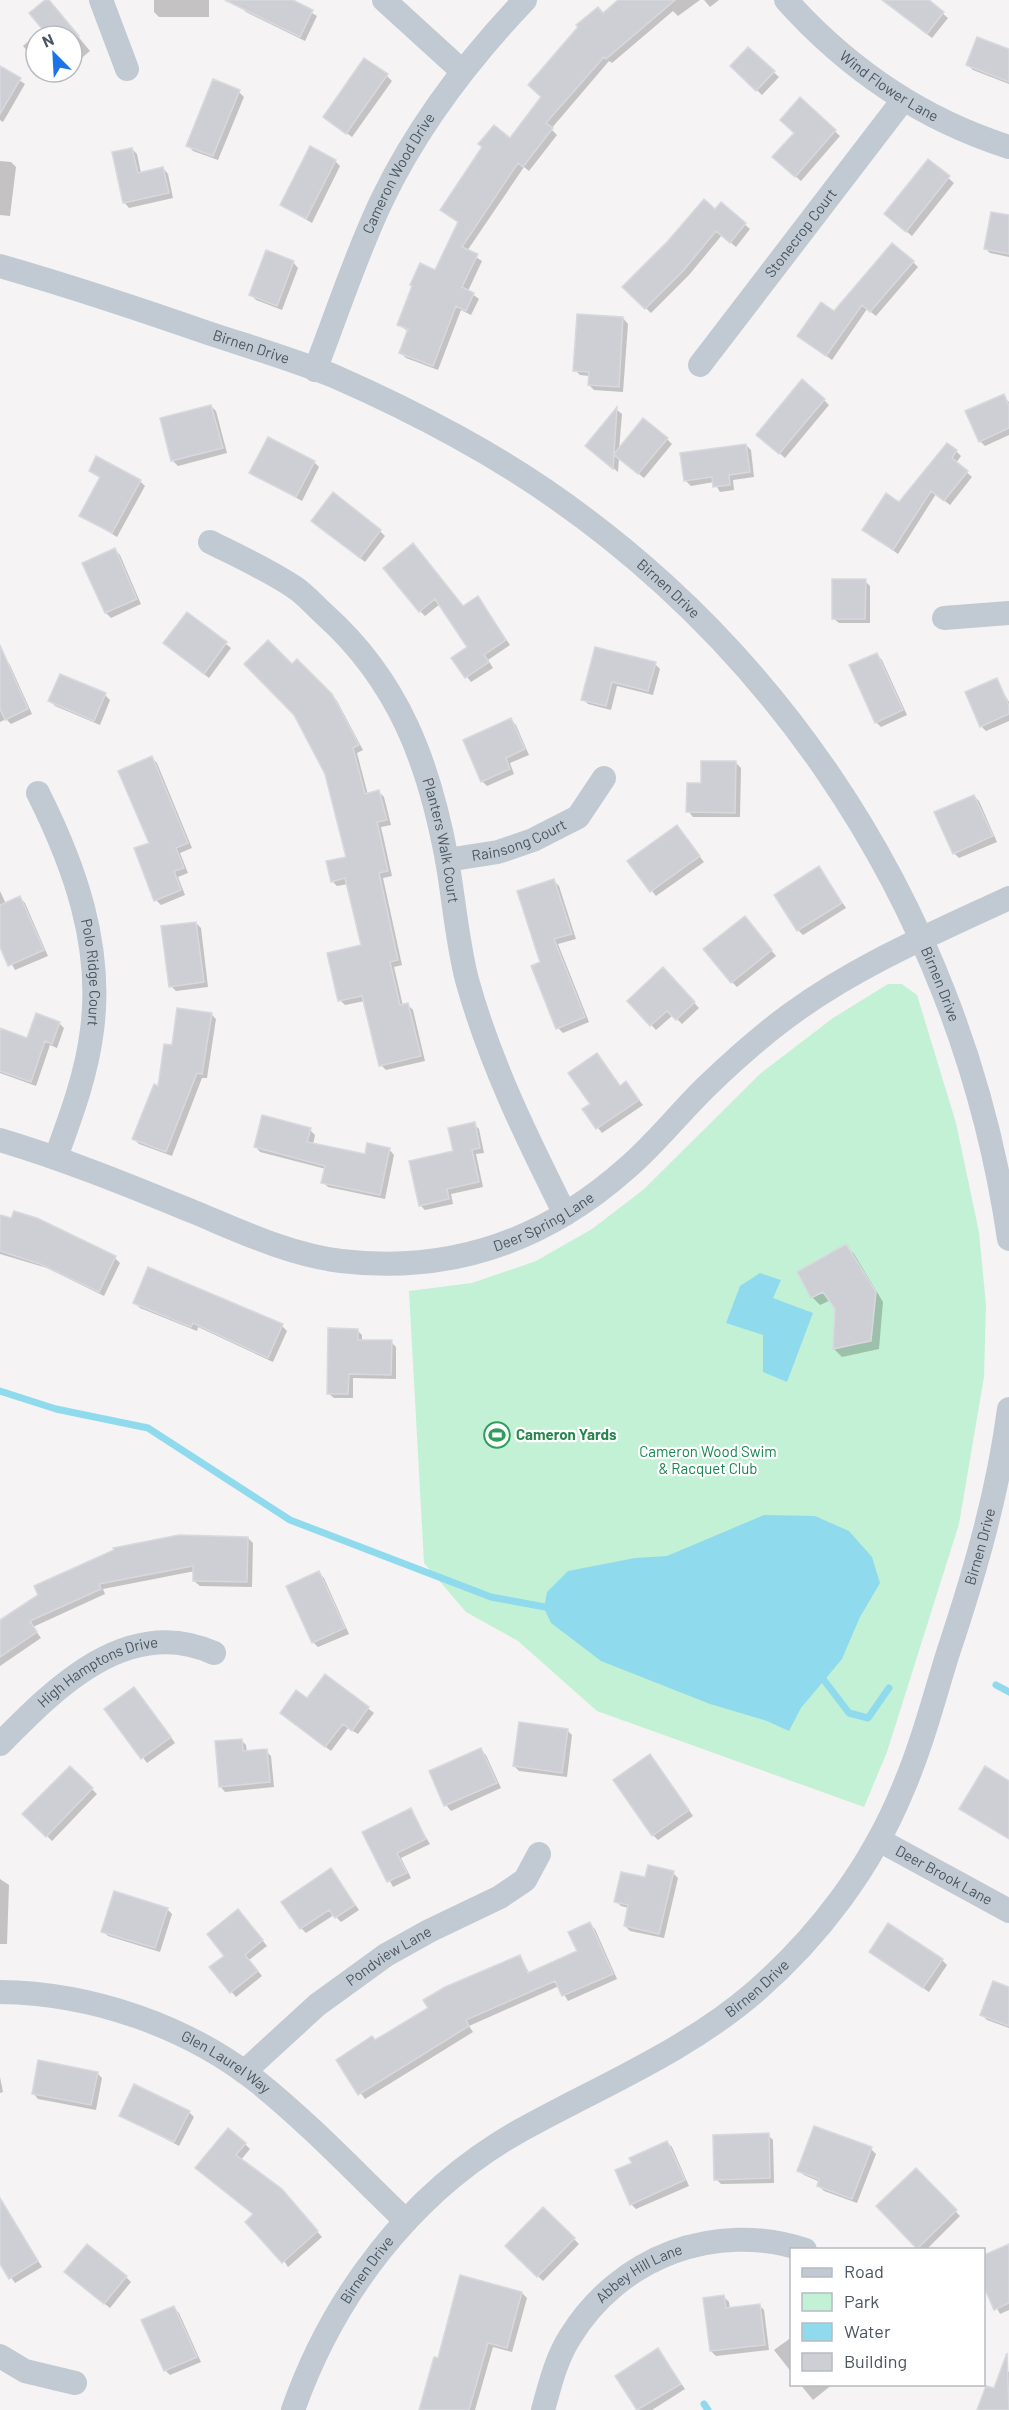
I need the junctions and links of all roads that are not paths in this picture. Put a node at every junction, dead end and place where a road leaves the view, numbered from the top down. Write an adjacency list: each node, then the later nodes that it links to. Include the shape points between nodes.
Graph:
1 (102, 0): 5 (street)
2 (384, 0): 6 (street)
3 (525, 0): 6 (street, Cameron Wood Drive)
4 (786, 0): 7 (street, Wind Flower Lane, via 872,81)
5 (127, 69)
6 (462, 71): 11 (street, Cameron Wood Drive, via 409,150 381,201)
7 (903, 100): 8 (street, Wind Flower Lane); 10 (street, Stonecrop Court)
8 (1009, 147)
9 (0, 266): 11 (street, Birnen Drive)
10 (700, 365)
11 (315, 370): 19 (street, Birnen Drive, via 470,444 573,509 661,582 748,669 809,745 882,859)
12 (210, 542): 17 (street, Planters Walk Court, via 295,588 348,635 365,656 407,721 424,764)
13 (1009, 613): 14 (street)
14 (944, 618)
15 (604, 778): 17 (street, Rainsong Court, via 578,817 507,849)
16 (38, 793): 21 (street, Polo Ridge Court, via 78,885 90,937 94,988 92,1032 81,1082)
17 (447, 860): 22 (street, Planters Walk Court, via 460,952 490,1053 519,1123)
18 (1009, 898): 19 (street, Deer Spring Lane)
19 (922, 938): 22 (street, Deer Spring Lane, via 844,978 790,1014 708,1085 628,1167); 23 (street, Birnen Drive, via 955,1016 983,1114)
20 (0, 1140): 21 (street, Deer Spring Lane)
21 (56, 1157): 22 (street, Deer Spring Lane, via 275,1245 340,1261 422,1263 465,1257 507,1244)
22 (565, 1214)
23 (1009, 1239)
24 (1009, 1409): 27 (street, Birnen Drive, via 994,1503 973,1579 914,1760)
25 (214, 1653): 26 (street, High Hamptons Drive, via 176,1641 150,1641 125,1648 72,1677)
26 (1, 1741)
27 (879, 1840): 29 (street, Deer Brook Lane); 32 (street, Birnen Drive, via 831,1913 796,1954 755,1992 680,2045 492,2149)
28 (539, 1854): 31 (street, Pondview Lane, via 525,1880 500,1897 386,1955 317,2005)
29 (1009, 1911)
30 (0, 1992): 31 (street, Glen Laurel Way, via 71,2000 126,2013 174,2032)
31 (244, 2072): 32 (street, Glen Laurel Way)
32 (406, 2221): 36 (street, Birnen Drive, via 349,2294 315,2354)
33 (797, 2248): 37 (street, Abbey Hill Lane, via 761,2239 725,2239 692,2245 636,2269 588,2311 569,2338)
34 (0, 2356): 35 (street, via 25,2371)
35 (75, 2383)
36 (293, 2410)
37 (543, 2410)

